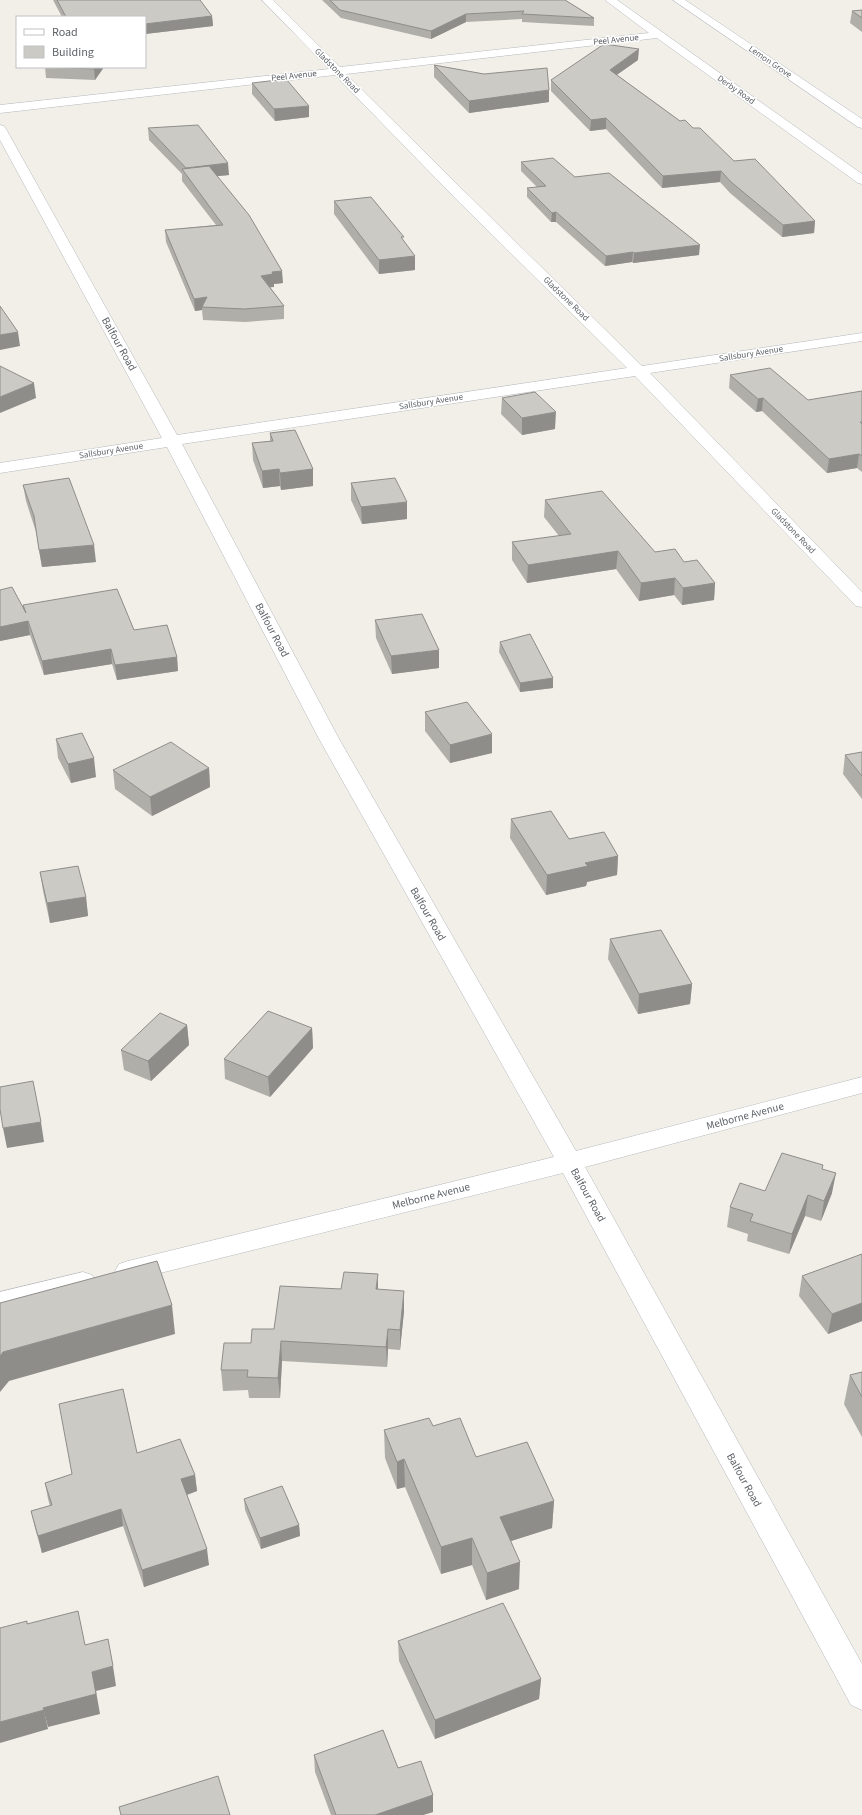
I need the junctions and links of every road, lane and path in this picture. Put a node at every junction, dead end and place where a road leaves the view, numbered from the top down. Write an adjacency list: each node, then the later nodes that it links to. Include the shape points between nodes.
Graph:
1 (267, 0): 5 (street, Gladstone Road)
2 (610, 0): 4 (street, Derby Road)
3 (678, 0): 7 (street, Lemon Grove)
4 (659, 35): 5 (street, Peel Avenue); 9 (street, Derby Road)
5 (337, 71): 6 (street, Peel Avenue); 11 (street, Gladstone Road)
6 (0, 109)
7 (862, 124)
8 (0, 129): 12 (street, Balfour Road)
9 (862, 180)
10 (862, 337): 11 (street, Sallsbury Avenue)
11 (639, 371): 12 (street, Sallsbury Avenue); 14 (street, Gladstone Road)
12 (172, 441): 13 (street, Sallsbury Avenue); 16 (street, Balfour Road, via 328,737)
13 (0, 468)
14 (862, 602)
15 (862, 1085): 16 (street, Melborne Avenue)
16 (570, 1162): 17 (street, Melborne Avenue); 18 (street, Balfour Road)
17 (0, 1302)
18 (862, 1695)

